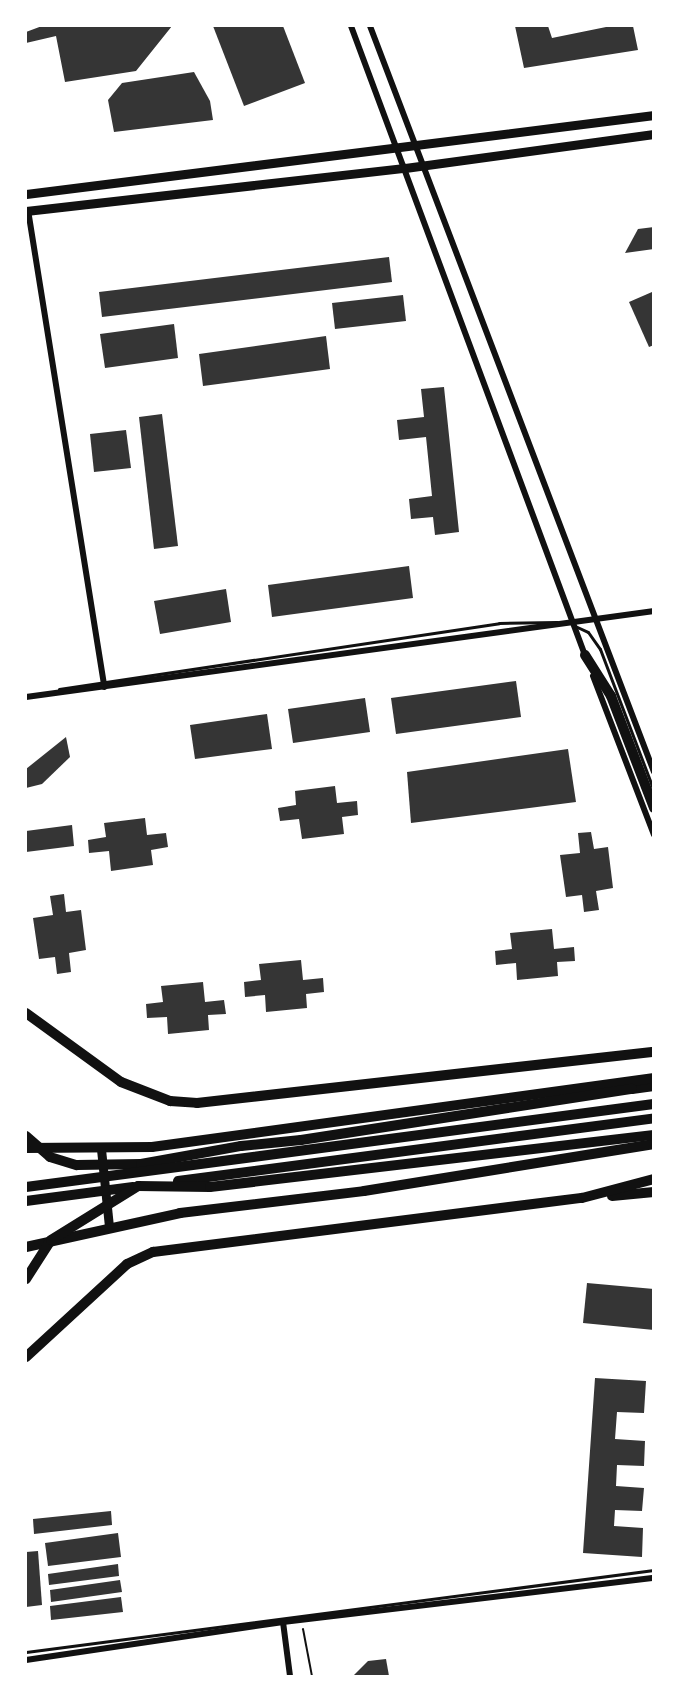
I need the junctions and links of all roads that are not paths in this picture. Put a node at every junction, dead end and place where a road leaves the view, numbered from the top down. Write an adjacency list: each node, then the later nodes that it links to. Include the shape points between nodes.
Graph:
1 (351, 26): 6 (street)
2 (370, 26): 5 (street)
3 (654, 115): 5 (main road)
4 (654, 134): 7 (main road)
5 (416, 147): 6 (main road); 7 (street)
6 (398, 150): 8 (street); 9 (main road)
7 (424, 165): 8 (main road); 12 (street)
8 (405, 168): 10 (main road); 13 (street)
9 (26, 194)
10 (27, 210): 15 (street)
11 (654, 611): 12 (street)
12 (595, 618): 13 (street); 17 (street)
13 (573, 623): 14 (street); 15 (street)
14 (585, 655): 19 (main road, via 611,696); 20 (street)
15 (104, 687): 16 (street)
16 (26, 696): 18 (lane, via 499,622 562,622 588,632 600,649)
17 (654, 772)
18 (654, 791)
19 (654, 808)
20 (654, 835)
21 (26, 1012): 22 (main road, via 121,1082 170,1101 196,1103)
22 (652, 1051)
23 (654, 1078): 32 (main road, via 152,1147)
24 (654, 1086): 30 (main road)
25 (654, 1104): 35 (main road)
26 (654, 1118): 38 (main road)
27 (26, 1136): 33 (main road, via 50,1157)
28 (654, 1136): 38 (main road, via 210,1186)
29 (654, 1144): 43 (main road, via 364,1191 180,1213)
30 (241, 1146): 33 (main road, via 141,1164); 35 (main road)
31 (26, 1148): 32 (main road)
32 (101, 1149): 34 (main road)
33 (77, 1165): 34 (main road)
34 (104, 1171): 36 (main road); 43 (main road)
35 (149, 1171): 36 (main road)
36 (127, 1174): 39 (main road)
37 (654, 1179): 41 (main road)
38 (138, 1186): 42 (main road); 45 (main road, via 51,1240)
39 (26, 1187)
40 (654, 1192): 41 (main road)
41 (582, 1198): 46 (main road, via 153,1252 127,1264)
42 (26, 1201)
43 (109, 1226): 44 (main road)
44 (26, 1247)
45 (26, 1279)
46 (26, 1357)
47 (654, 1570): 50 (lane)
48 (654, 1578): 49 (street)
49 (283, 1622): 51 (street); 52 (street)
50 (26, 1652)
51 (26, 1660)
52 (290, 1677)

